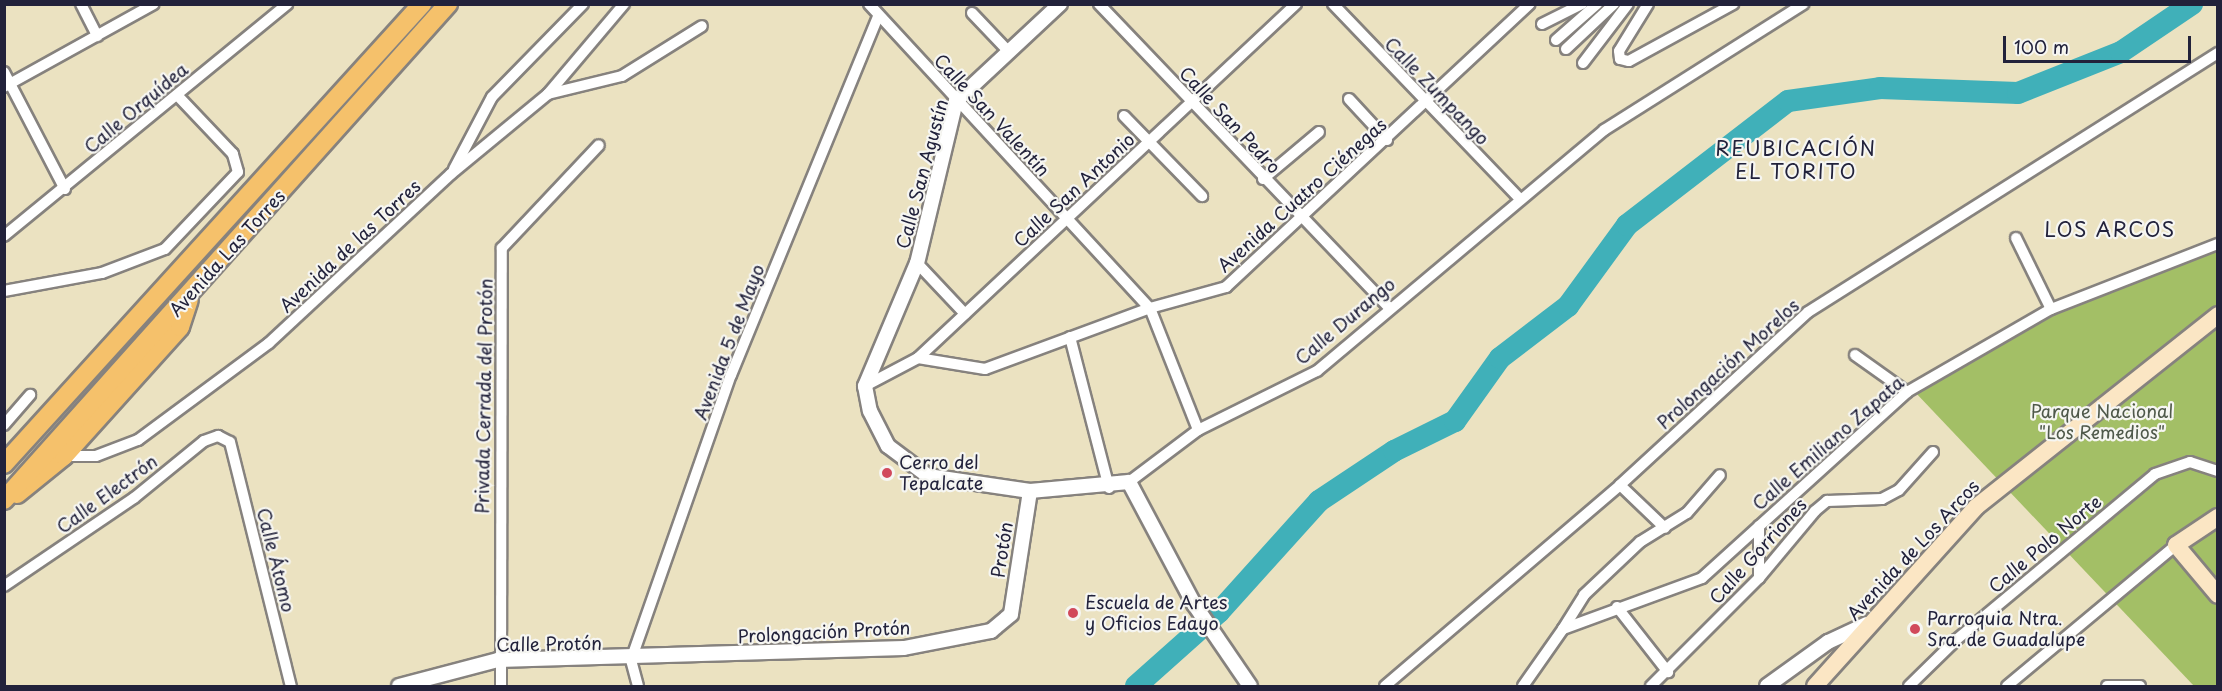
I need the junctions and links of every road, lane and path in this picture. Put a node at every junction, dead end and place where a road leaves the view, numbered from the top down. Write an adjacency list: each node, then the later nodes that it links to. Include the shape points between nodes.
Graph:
1 (81, 4): 25 (street)
2 (154, 4): 25 (street)
3 (287, 4): 34 (street, Calle Orquídea)
4 (422, 4): 73 (highway, Avenida Las Torres)
5 (448, 4): 56 (highway, Avenida Las Torres)
6 (583, 4): 44 (street, via 492,97)
7 (624, 4): 33 (street, Avenida de las Torres)
8 (869, 4): 22 (street, Calle San Valentín)
9 (1060, 4): 28 (street, Calle San Agustín)
10 (1099, 4): 36 (street, Calle San Pedro)
11 (1296, 4): 36 (street, Calle San Antonio)
12 (1333, 4): 38 (street, Calle Zumpango)
13 (1530, 4): 38 (street, Avenida Cuatro Ciénegas)
14 (1582, 4): 23 (street)
15 (1596, 4): 26 (street)
16 (1614, 4): 27 (street)
17 (1628, 4): 30 (street)
18 (1648, 4): 19 (street, via 1619,51 1620,59 1629,61)
19 (1733, 4)
20 (1803, 4): 48 (street, Calle Durango, via 1604,130)
21 (972, 13): 28 (street)
22 (879, 15): 37 (street, Calle San Valentín); 93 (street, Avenida 5 de Mayo, via 731,375)
23 (1542, 24)
24 (702, 26): 33 (street, via 622,76)
25 (97, 36): 32 (street)
26 (1556, 40)
27 (1566, 49)
28 (1009, 52): 37 (street, Calle San Agustín)
29 (2217, 53): 77 (street, Prolongación Morelos, via 1808,312)
30 (1583, 63)
31 (4, 72): 32 (street)
32 (8, 85): 46 (street)
33 (548, 94): 44 (street, Avenida de las Torres)
34 (177, 95): 46 (street, Calle Orquídea); 55 (street, via 233,154 238,172 165,249 102,273)
35 (1349, 99): 41 (street)
36 (1190, 100): 42 (street, Calle San Antonio); 45 (street, Calle San Pedro)
37 (956, 101): 49 (street, Calle San Valentín); 54 (street, Calle San Agustín)
38 (1425, 105): 41 (street, Avenida Cuatro Ciénegas); 48 (street, Calle Zumpango)
39 (1124, 116): 42 (street)
40 (1318, 132): 45 (street)
41 (1387, 140): 50 (street, Avenida Cuatro Ciénegas)
42 (1149, 141): 47 (street); 49 (street, Calle San Antonio)
43 (599, 145): 92 (street, Privada Cerrada del Protón, via 502,248)
44 (451, 174): 72 (street, Avenida de las Torres, via 269,343 138,440 96,456)
45 (1263, 179): 50 (street, Calle San Pedro)
46 (65, 189): 51 (street, Calle Orquídea)
47 (1202, 196)
48 (1520, 198): 57 (street, Calle Durango)
49 (1067, 219): 58 (street, Calle San Valentín); 60 (street, Calle San Antonio)
50 (1300, 219): 57 (street, Calle San Pedro); 58 (street, Avenida Cuatro Ciénegas, via 1226,287)
51 (4, 236)
52 (2016, 238): 59 (street)
53 (2217, 244): 59 (street, Calle Emiliano Zapata)
54 (917, 263): 60 (street); 65 (street, Calle San Agustín)
55 (4, 291)
56 (191, 293): 72 (highway, via 180,327); 80 (highway, Avenida Las Torres)
57 (1389, 307): 69 (street, Calle Durango, via 1290,389)
58 (1150, 308): 62 (street, Avenida Cuatro Ciénegas); 69 (street, Calle San Valentín)
59 (2051, 309): 66 (street, Calle Emiliano Zapata)
60 (965, 314): 64 (street, Calle San Antonio)
61 (2217, 315): 90 (main road, Avenida de Los Arcos, via 1976,507)
62 (1070, 337): 64 (street, Avenida Cuatro Ciénegas, via 986,369); 78 (street)
63 (1855, 355): 66 (street)
64 (918, 358): 65 (street, Calle San Antonio)
65 (865, 386): 79 (street, Calle Durango, via 878,430 914,469)
66 (1907, 392): 82 (street, Calle Emiliano Zapata)
67 (30, 395): 68 (street)
68 (4, 425)
69 (1198, 430): 76 (street, Calle Durango)
70 (230, 442): 86 (street, Calle Electrón, via 218,436 204,441 134,498); 96 (street, Calle Átomo)
71 (1933, 452): 85 (street, Calle Gorriones, via 1899,490 1882,499 1827,501)
72 (64, 456): 80 (highway, via 37,482)
73 (4, 464)
74 (2217, 471): 106 (street, Calle Polo Norte, via 2190,462 2155,474 1956,640)
75 (1720, 475): 83 (street, via 1687,513)
76 (1129, 482): 78 (street, Calle Durango); 100 (street, via 1194,604)
77 (1620, 485): 83 (street); 101 (street, Prolongación Morelos)
78 (1109, 488): 79 (street, Calle Durango)
79 (1030, 491): 89 (street, Protón)
80 (4, 500)
81 (2217, 517): 84 (main road)
82 (1759, 526): 85 (street); 88 (street, Calle Emiliano Zapata, via 1702,578)
83 (1665, 528): 91 (street, via 1640,542 1584,595)
84 (2176, 545): 87 (main road); 107 (street)
85 (1759, 578): 94 (street, Calle Gorriones)
86 (4, 586)
87 (2217, 595)
88 (1617, 607): 91 (street, Calle Emiliano Zapata); 94 (street)
89 (1011, 614): 93 (street, Prolongación Protón, via 991,631 904,648)
90 (1867, 624): 104 (street, via 1828,642); 105 (main road, Avenida de Los Arcos)
91 (1563, 629): 102 (street)
92 (498, 660): 93 (street, Calle Protón); 97 (street, Calle Protón); 98 (street, Privada Cerrada del Protón)
93 (631, 660): 99 (street)
94 (1668, 672): 103 (street, Calle Gorriones)
95 (2108, 686): 108 (street)
96 (291, 687)
97 (399, 687)
98 (501, 687)
99 (638, 687)
100 (1250, 687)
101 (1385, 687)
102 (1522, 687)
103 (1651, 687)
104 (1767, 687)
105 (1815, 687)
106 (1909, 687)
107 (2007, 687)
108 (2140, 687)

